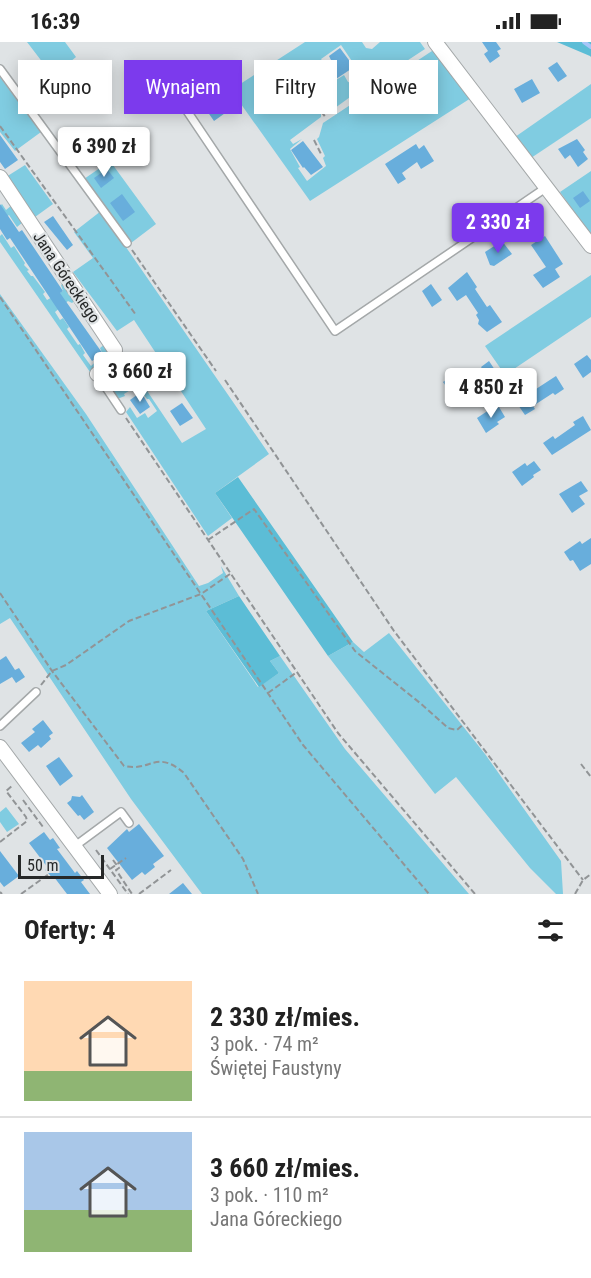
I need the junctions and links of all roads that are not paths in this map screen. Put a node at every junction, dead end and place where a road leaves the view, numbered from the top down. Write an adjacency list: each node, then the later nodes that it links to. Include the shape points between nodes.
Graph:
1 (435, 42): 5 (street)
2 (0, 69): 6 (lane)
3 (189, 114): 5 (lane, via 335,331)
4 (0, 177): 8 (street, Jana Góreckiego, via 115,351 114,363)
5 (547, 187): 7 (street)
6 (127, 243)
7 (591, 246)
8 (97, 374): 9 (lane)
9 (121, 410)
10 (36, 692): 11 (lane)
11 (0, 726)
12 (0, 747): 14 (street)
13 (129, 823): 14 (lane, via 121,812)
14 (75, 846): 15 (street)
15 (108, 893)

